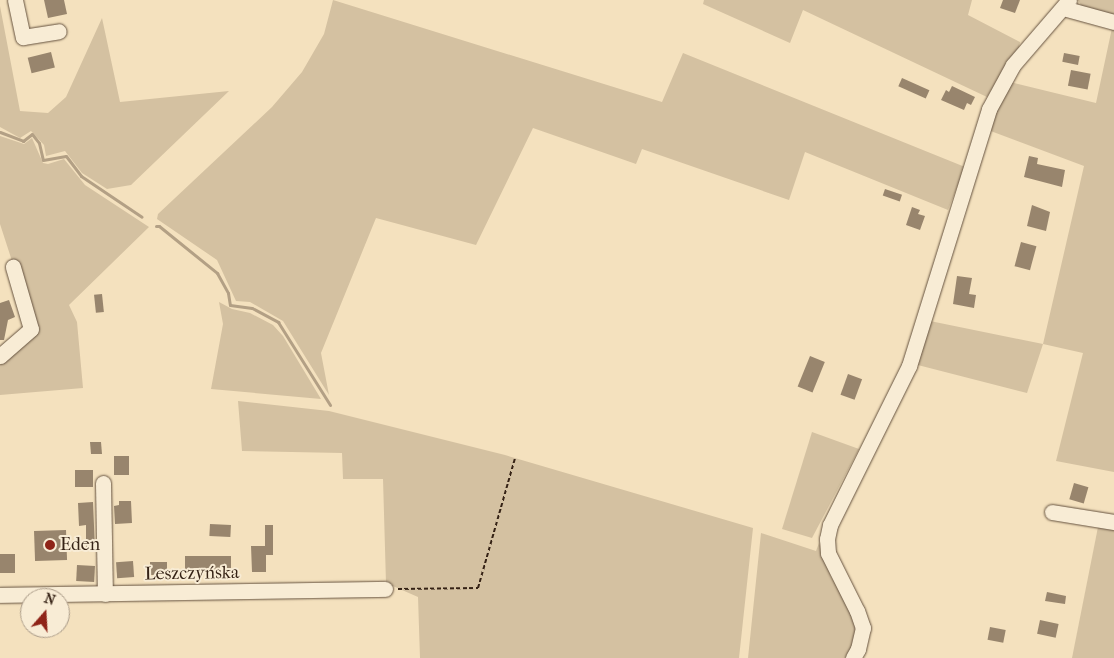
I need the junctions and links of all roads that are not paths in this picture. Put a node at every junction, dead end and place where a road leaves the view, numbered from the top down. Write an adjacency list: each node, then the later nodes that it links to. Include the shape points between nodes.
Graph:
1 (16, 0): 4 (street, via 23,37)
2 (1066, 4): 3 (street); 13 (street, via 1013,65 989,109 909,366 830,525 828,553 863,628 858,649)
3 (1114, 22)
4 (59, 31)
5 (13, 267): 6 (street, via 32,329)
6 (0, 356)
7 (102, 483): 11 (street)
8 (1052, 512): 9 (street)
9 (1114, 522)
10 (386, 590): 11 (street, Leszczyńska)
11 (105, 594): 12 (street, Leszczyńska)
12 (0, 595)
13 (852, 658)

